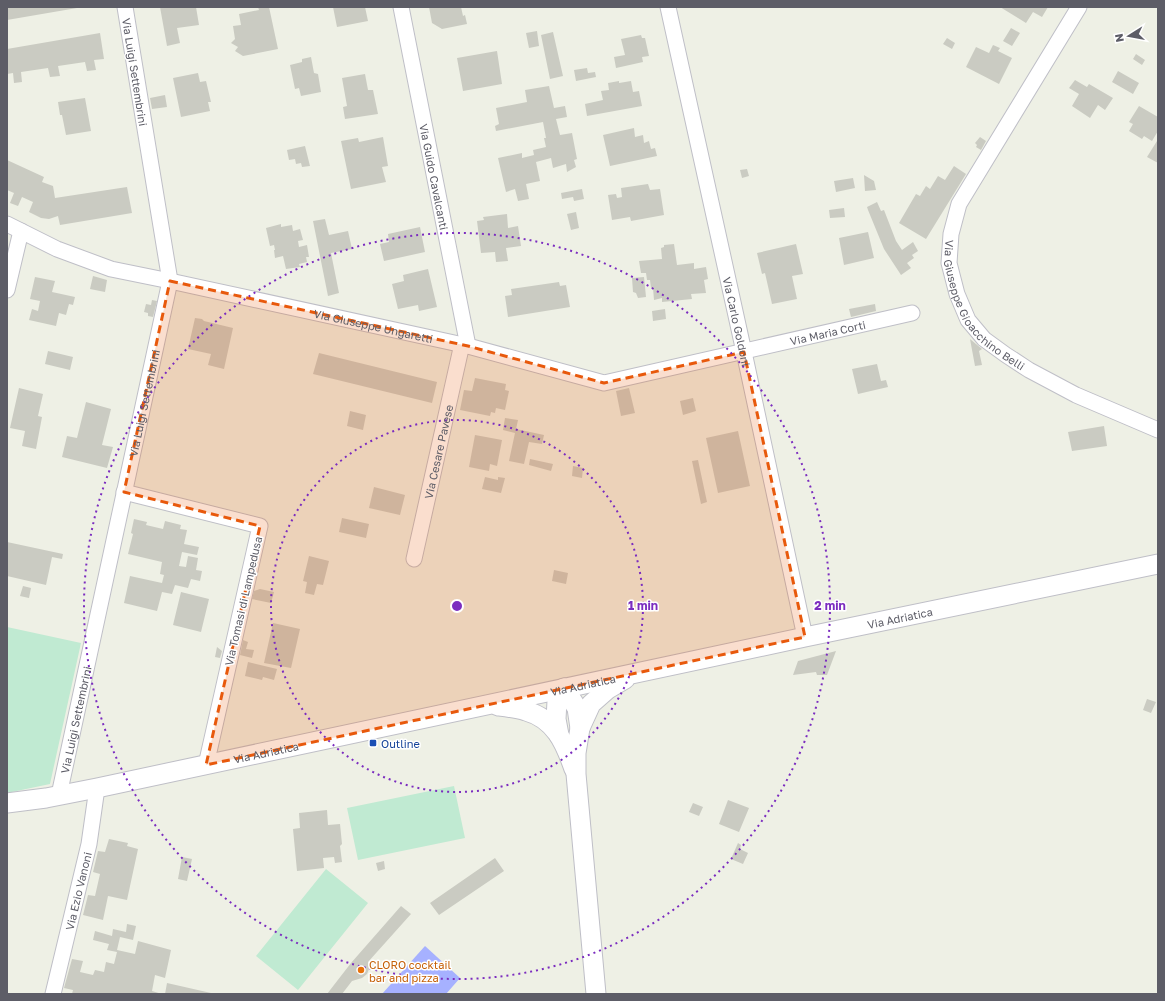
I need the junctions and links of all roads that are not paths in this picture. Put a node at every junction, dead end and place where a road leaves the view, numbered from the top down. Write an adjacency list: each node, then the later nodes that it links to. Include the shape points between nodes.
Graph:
1 (125, 7): 7 (street, Via Luigi Settembrini)
2 (401, 7): 10 (street, Via Guido Cavalcanti)
3 (668, 7): 11 (street, Via Carlo Goldoni)
4 (1079, 7): 12 (street, Via Giuseppe Gioacchino Belli, via 959,204 951,234 949,263 957,294 968,320 984,339 1028,370 1076,395)
5 (7, 224): 6 (street, Via Giuseppe Ungaretti)
6 (21, 231): 7 (street, Via Giuseppe Ungaretti, via 57,249 111,269); 8 (street)
7 (170, 281): 10 (street, Via Giuseppe Ungaretti); 13 (street, Via Luigi Settembrini)
8 (7, 290)
9 (912, 313): 11 (street, Via Maria Corti)
10 (465, 345): 11 (street, Via Giuseppe Ungaretti, via 604,383); 14 (street, Via Cesare Pavese)
11 (744, 352): 16 (street, Via Carlo Goldoni)
12 (1158, 430)
13 (124, 492): 22 (street, Via Tomasi di Lampedusa, via 260,526); 25 (street, Via Luigi Settembrini)
14 (414, 559)
15 (1158, 564): 16 (street, Via Adriatica)
16 (805, 637): 17 (street, Via Adriatica)
17 (634, 673): 18 (street, Via Adriatica); 20 (street, via 608,689 591,704)
18 (564, 688): 19 (street, Via Adriatica); 20 (street, via 577,708); 21 (street, via 557,701 556,719)
19 (491, 704): 21 (street, via 526,711 545,719); 22 (street, Via Adriatica)
20 (580, 728): 23 (street)
21 (559, 735): 23 (street, via 568,750)
22 (206, 765): 24 (street, Via Adriatica)
23 (576, 774): 28 (street)
24 (97, 788): 25 (street, Via Adriatica); 27 (street, Via Ezio Vanoni, via 90,844)
25 (59, 795): 26 (street, Via Adriatica)
26 (7, 803)
27 (54, 994)
28 (596, 994)

